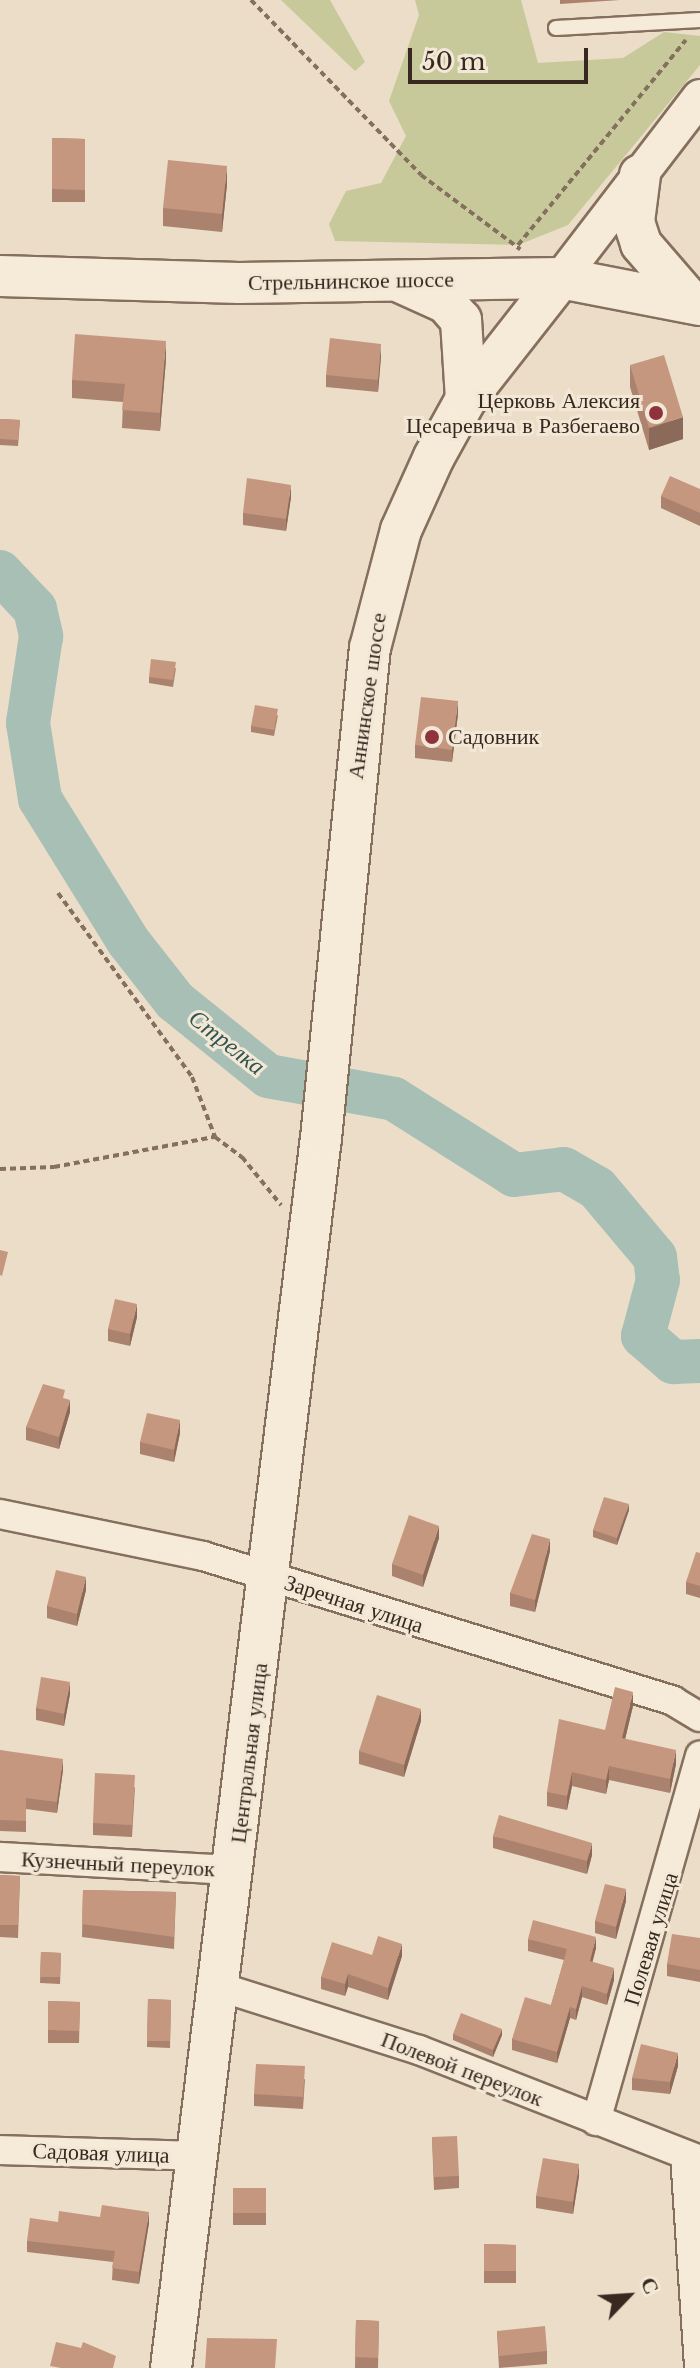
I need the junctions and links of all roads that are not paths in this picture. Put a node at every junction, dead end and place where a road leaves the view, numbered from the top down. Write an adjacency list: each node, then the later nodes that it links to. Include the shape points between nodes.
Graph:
1 (700, 20): 2 (lane)
2 (556, 28)
3 (700, 97): 4 (street)
4 (640, 175): 5 (street); 8 (main road, via 634,222 641,244)
5 (535, 267): 7 (main road, Стрельнинское шоссе); 8 (main road, Стрельнинское шоссе); 9 (main road, Аннинское шоссе)
6 (0, 276): 7 (main road, Стрельнинское шоссе)
7 (390, 280): 9 (main road, via 423,289 461,320)
8 (696, 304)
9 (466, 399): 10 (main road, Аннинское шоссе, via 415,497 380,600)
10 (321, 1138): 12 (main road, Центральная улица)
11 (0, 1514): 12 (street, Заречная улица)
12 (269, 1576): 13 (street, Заречная улица, via 673,1701); 16 (main road, Центральная улица)
13 (700, 1717)
14 (700, 1756): 18 (street, Полевая улица)
15 (0, 1857): 16 (street, Кузнечный переулок)
16 (235, 1870): 17 (main road, Центральная улица)
17 (220, 1987): 18 (street, Полевой переулок, via 419,2050); 20 (main road, Центральная улица)
18 (596, 2121): 21 (street, Полевой переулок)
19 (0, 2150): 20 (street, Садовая улица)
20 (201, 2156): 22 (main road, Центральная улица)
21 (692, 2158): 23 (street)
22 (171, 2368)
23 (699, 2368)

